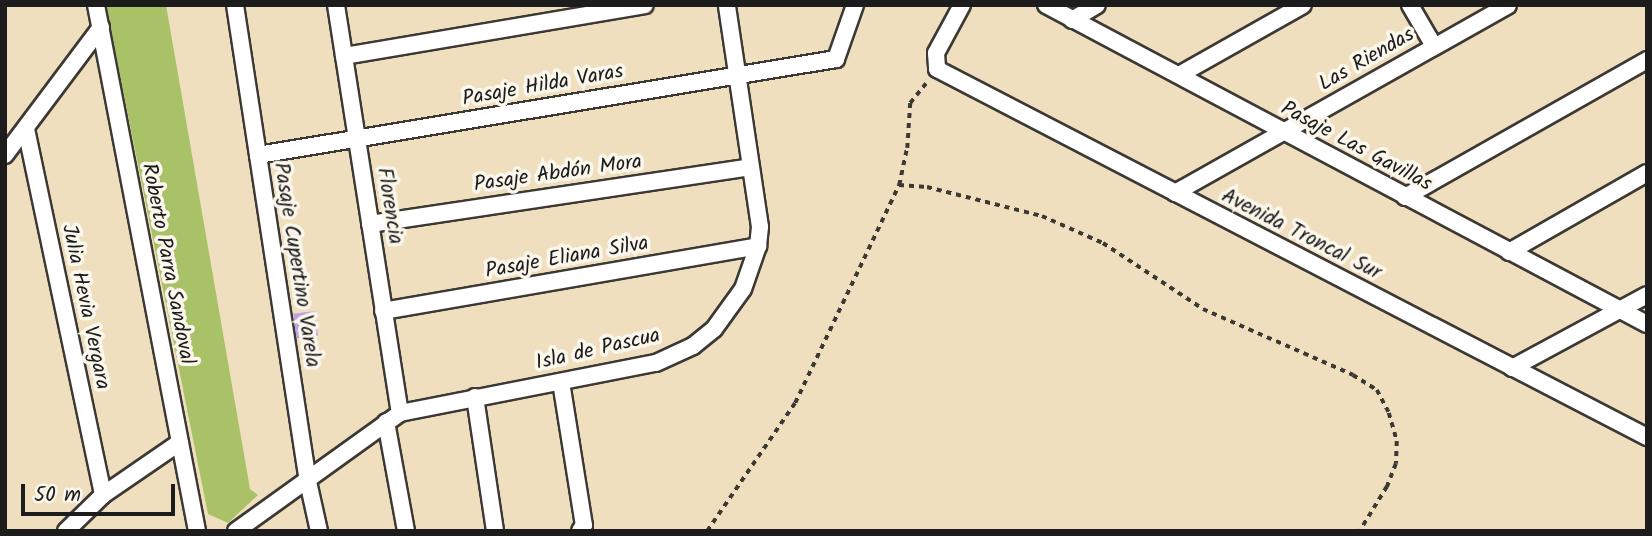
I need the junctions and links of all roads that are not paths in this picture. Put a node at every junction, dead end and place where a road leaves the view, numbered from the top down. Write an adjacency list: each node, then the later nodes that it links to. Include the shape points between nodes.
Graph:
1 (96, 5): 14 (street, Roberto Parra Sandoval)
2 (235, 5): 24 (street, Pasaje Cupertino Varela)
3 (336, 5): 16 (street, Florencia)
4 (645, 5): 16 (street)
5 (727, 5): 18 (street, Isla de Pascua)
6 (855, 5): 18 (street, Pasaje Hilda Varas, via 836,60)
7 (962, 5): 27 (street, Avenida Troncal Sur, via 936,53 936,69)
8 (1046, 5): 13 (street, Pasaje Las Gavillas)
9 (1097, 5): 13 (street)
10 (1303, 5): 19 (street)
11 (1410, 5): 15 (street)
12 (1508, 5): 15 (street, Las Riendas)
13 (1076, 12): 19 (street, Pasaje Las Gavillas)
14 (101, 27): 20 (street); 41 (street, Roberto Parra Sandoval)
15 (1434, 46): 21 (street, Las Riendas)
16 (344, 56): 22 (street, Florencia)
17 (1647, 60): 28 (street)
18 (737, 74): 22 (street, Pasaje Hilda Varas); 25 (street, Isla de Pascua)
19 (1179, 75): 21 (street, Pasaje Las Gavillas)
20 (26, 129): 23 (street); 43 (street, Julia Hevia Vergara)
21 (1282, 133): 27 (street, Las Riendas); 28 (street, Pasaje Las Gavillas)
22 (357, 138): 24 (street, Pasaje Hilda Varas); 29 (street, Florencia)
23 (5, 155)
24 (258, 155): 42 (street, Pasaje Cupertino Varela)
25 (751, 167): 29 (street, Pasaje Abdón Mora); 30 (street, Isla de Pascua, via 760,227)
26 (1647, 173): 31 (street)
27 (1175, 193): 36 (street, Avenida Troncal Sur)
28 (1405, 197): 31 (street, Pasaje Las Gavillas)
29 (370, 224): 34 (street, Florencia)
30 (758, 246): 34 (street, Pasaje Eliana Silva); 37 (street, Isla de Pascua, via 732,309 694,346 656,363)
31 (1509, 252): 33 (street, Pasaje Las Gavillas)
32 (1647, 295): 33 (street)
33 (1621, 310): 35 (street, Pasaje Las Gavillas); 36 (street)
34 (383, 311): 39 (street, Florencia)
35 (1647, 324)
36 (1512, 368): 40 (street, Avenida Troncal Sur)
37 (561, 382): 38 (street, Isla de Pascua); 44 (street)
38 (475, 397): 39 (street, Isla de Pascua); 50 (street)
39 (393, 417): 42 (street); 49 (street, Florencia)
40 (1647, 438)
41 (180, 442): 43 (street); 46 (street, Roberto Parra Sandoval)
42 (307, 477): 47 (street); 48 (street, Pasaje Cupertino Varela)
43 (103, 495): 45 (street)
44 (582, 528)
45 (66, 531)
46 (197, 531)
47 (236, 531)
48 (319, 531)
49 (405, 531)
50 (495, 531)

